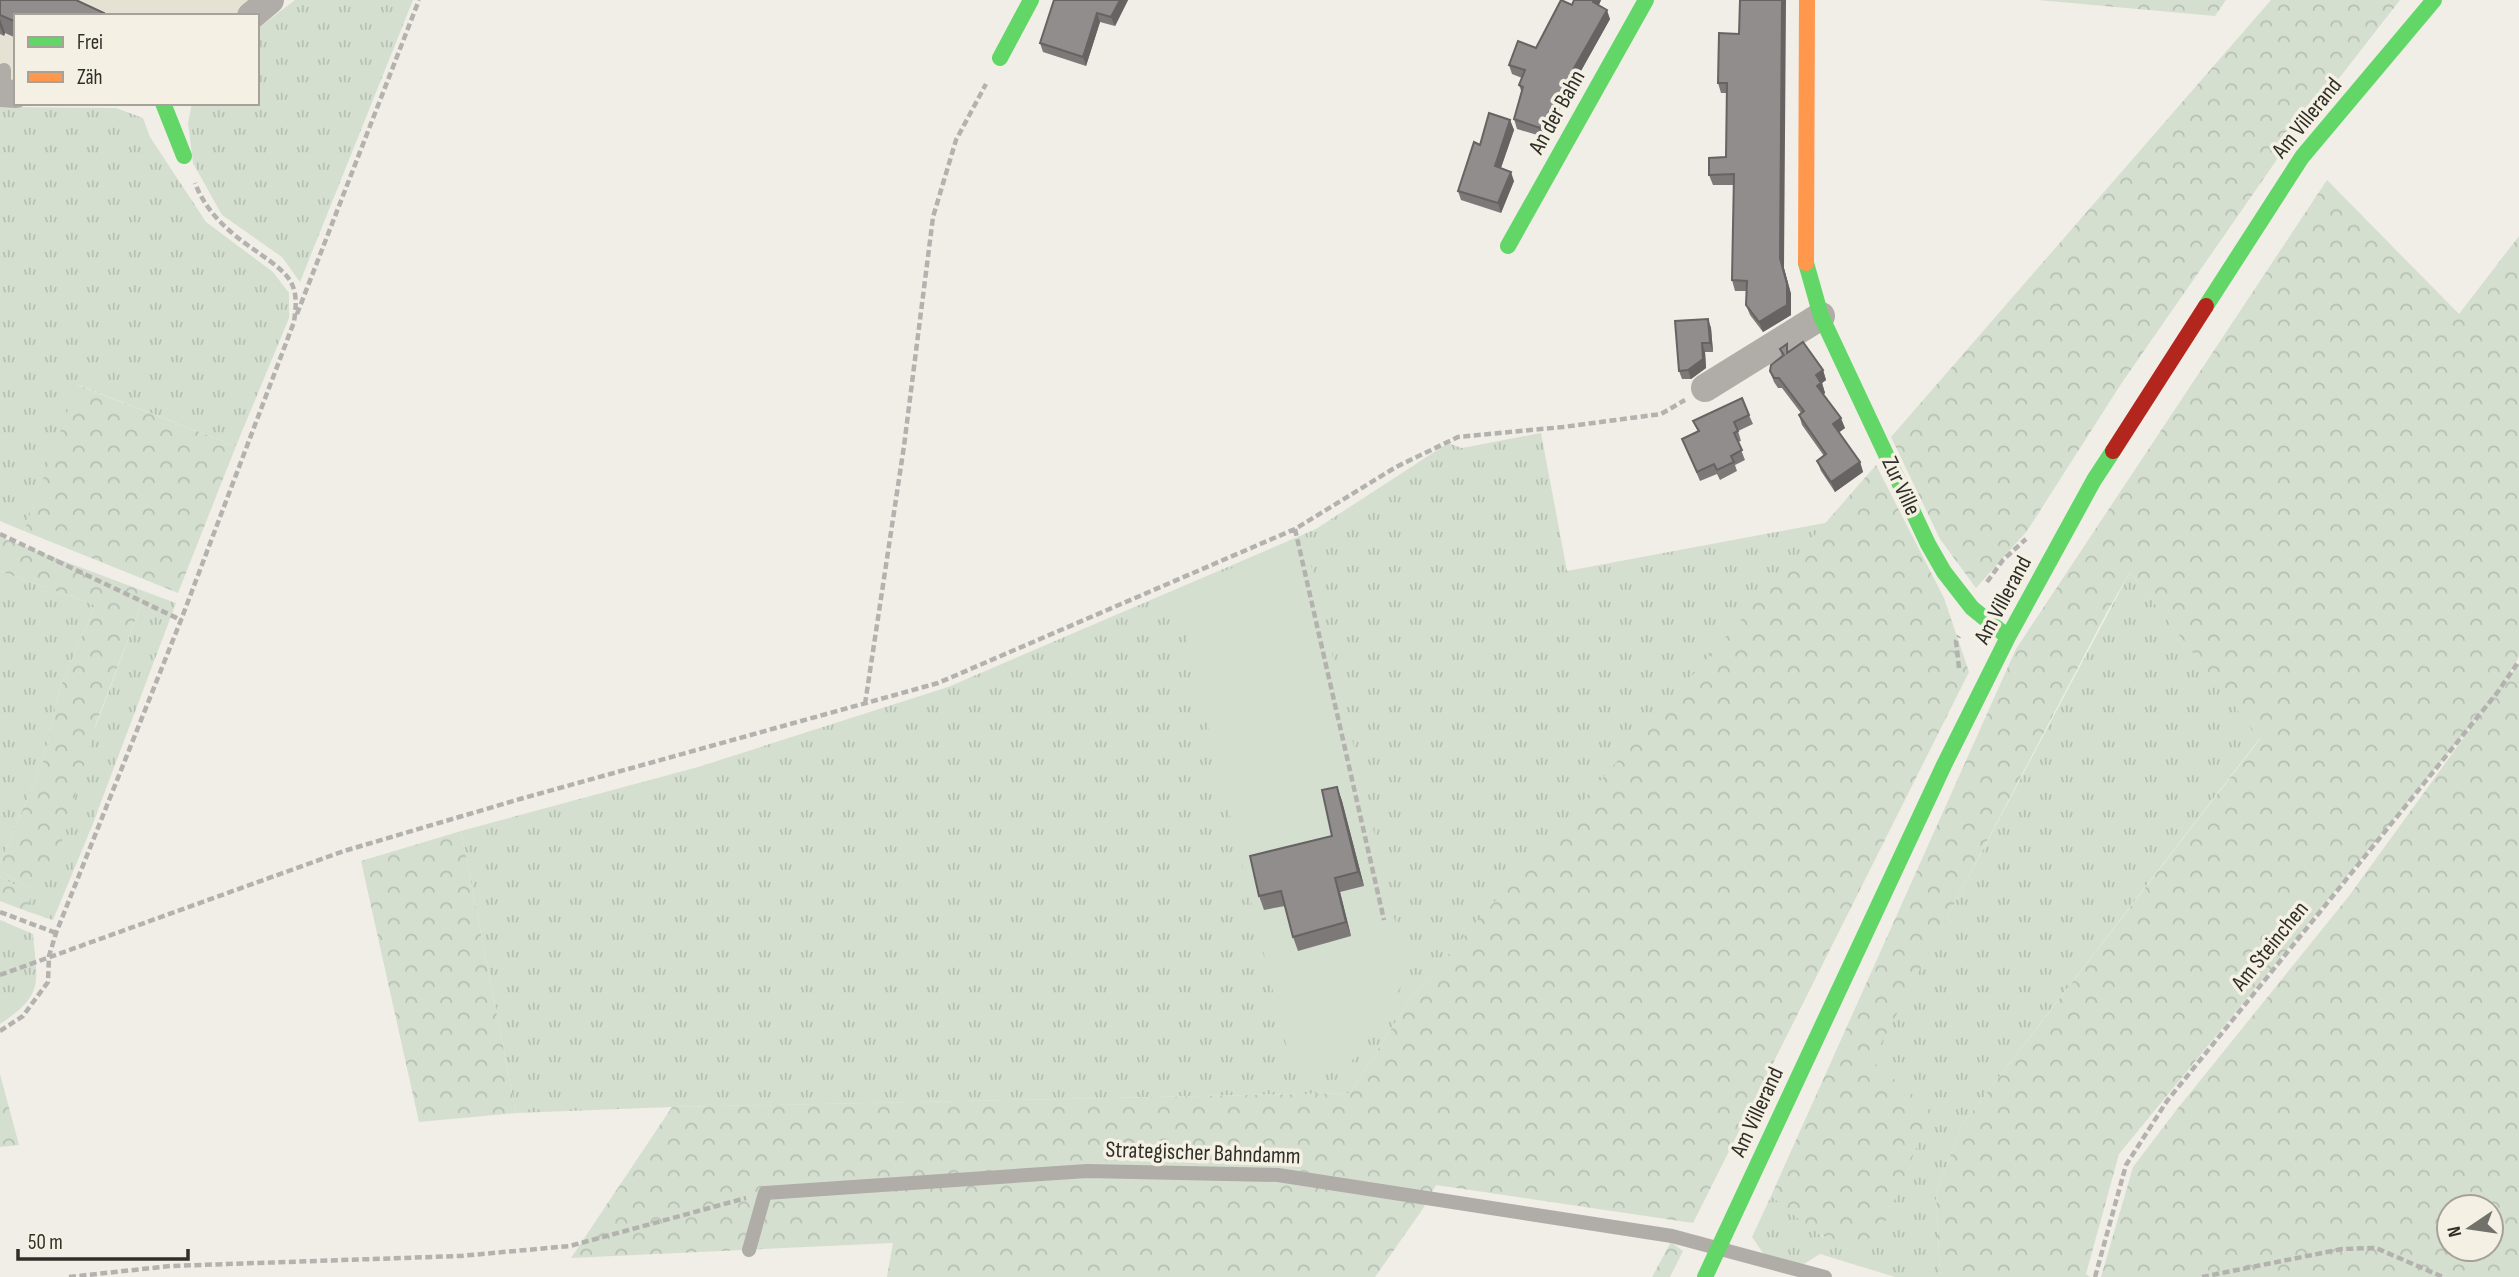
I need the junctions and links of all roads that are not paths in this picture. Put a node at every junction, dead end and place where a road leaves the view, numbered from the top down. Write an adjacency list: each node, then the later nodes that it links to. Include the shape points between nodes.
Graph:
1 (270, 0): 6 (street)
2 (1031, 0): 7 (main road)
3 (1646, 0): 10 (main road, An der Bahn)
4 (1807, 0): 11 (main road, Zur Ville, via 1806,268)
5 (2434, 0): 13 (main road, Am Villerand, via 2302,157 2094,480)
6 (253, 14)
7 (1000, 58)
8 (164, 105): 9 (main road)
9 (184, 156)
10 (1508, 246)
11 (1821, 316): 12 (street); 13 (main road, Zur Ville, via 1944,572 1972,608)
12 (1705, 388)
13 (2008, 637): 14 (main road, Am Villerand)
14 (1719, 1247): 15 (lane, Strategischer Bahndamm, via 1663,1234 1278,1175 1087,1171 765,1193); 16 (main road, Am Villerand); 17 (lane, Strategischer Bahndamm)
15 (749, 1250)
16 (1705, 1277)
17 (1825, 1277)

